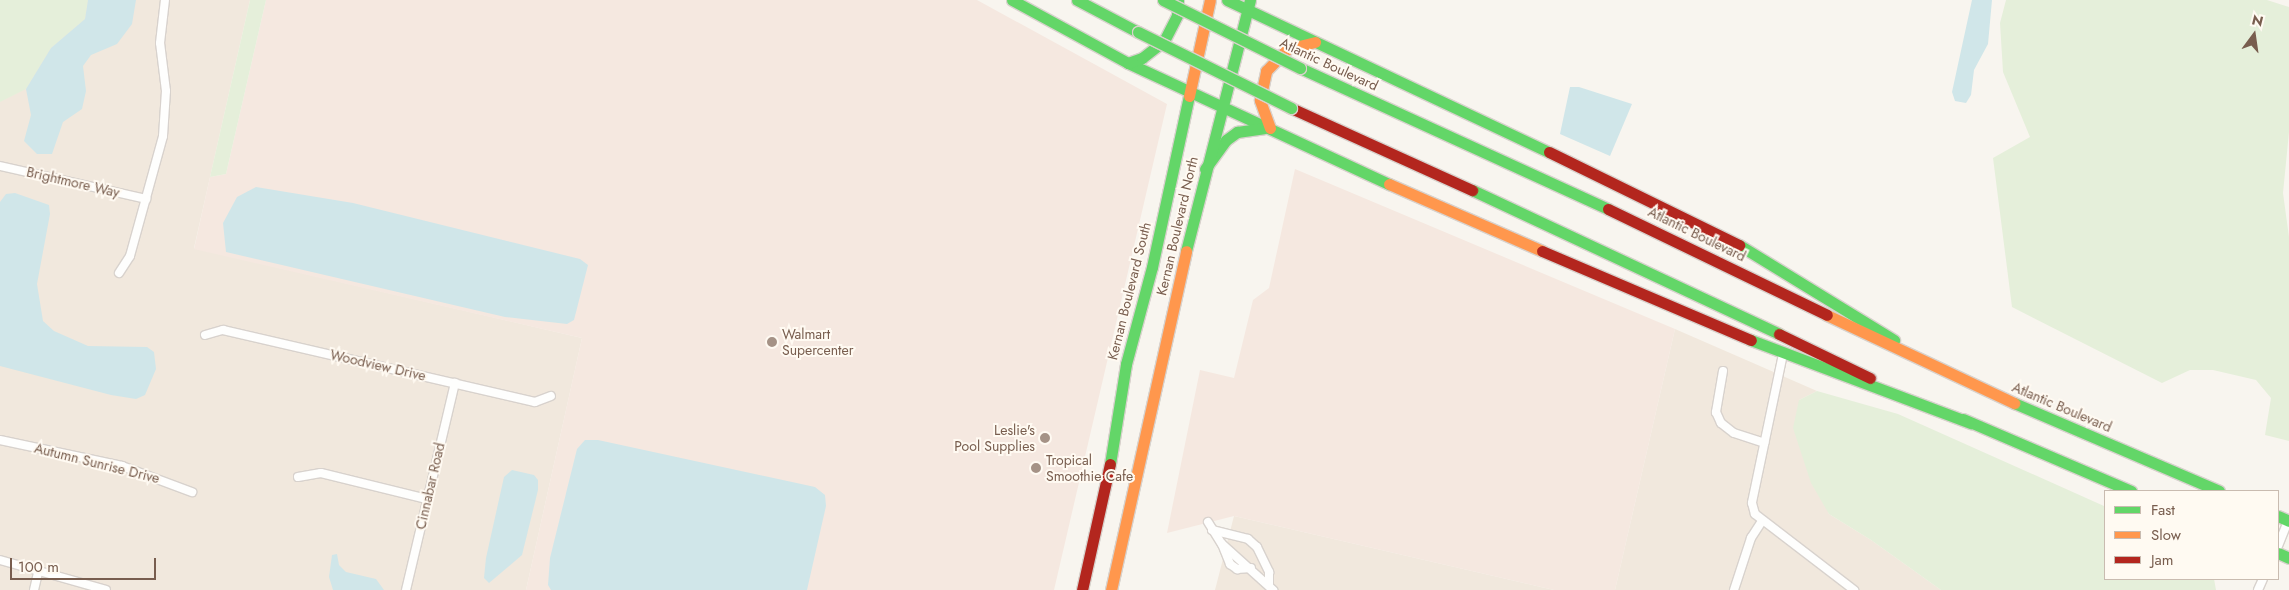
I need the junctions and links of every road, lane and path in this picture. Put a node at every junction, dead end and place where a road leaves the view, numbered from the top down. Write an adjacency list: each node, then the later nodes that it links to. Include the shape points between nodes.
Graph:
1 (165, 0): 16 (street, via 160,43 166,118)
2 (1012, 0): 10 (main road)
3 (1077, 0): 24 (main road, bridge, via 1291,108 1526,214)
4 (1163, 0): 21 (main road, Atlantic Boulevard, bridge, via 1300,68 1628,218)
5 (1178, 0): 10 (main road, via 1177,15 1164,41 1142,58)
6 (1210, 0): 11 (main road, Kernan Boulevard South)
7 (1227, 0): 8 (main road)
8 (1249, 5): 9 (main road); 12 (main road, Kernan Boulevard North)
9 (1316, 42): 13 (main road, via 1287,49 1266,71 1260,100); 21 (main road, via 1656,202 1735,243)
10 (1128, 63): 11 (main road)
11 (1189, 90): 12 (main road); 41 (main road, Kernan Boulevard South, via 1152,267 1126,364 1110,466)
12 (1223, 106): 13 (main road); 15 (main road, Kernan Boulevard North)
13 (1270, 128): 15 (main road, via 1252,127 1237,132 1226,140); 19 (main road, via 1433,204)
14 (0, 166): 16 (street, Brightmore Way)
15 (1205, 169): 42 (main road, Kernan Boulevard North)
16 (146, 199): 17 (street, via 130,256)
17 (118, 273)
18 (205, 335): 22 (street, Woodview Drive, via 222,330)
19 (1783, 354): 24 (main road); 26 (street)
20 (1723, 370): 26 (street, via 1716,412 1721,423 1734,433)
21 (1949, 375): 29 (main road, Atlantic Boulevard)
22 (455, 383): 23 (street, Woodview Drive, via 535,402); 31 (street, Cinnabar Road)
23 (551, 396)
24 (1970, 423): 28 (main road)
25 (0, 440): 30 (street, Autumn Sunrise Drive, via 122,466)
26 (1764, 443): 33 (street, via 1752,503)
27 (298, 477): 31 (street, via 321,473)
28 (2129, 490)
29 (2217, 490)
30 (192, 492)
31 (427, 499): 40 (street, Cinnabar Road)
32 (2286, 519): 34 (street)
33 (1762, 520): 43 (street, via 1752,538); 44 (street)
34 (2279, 543)
35 (0, 560): 36 (street)
36 (39, 569): 38 (street); 39 (street)
37 (1271, 587): 37 (street, via 1269,572 1257,547 1248,539 1209,526 1222,544)
38 (34, 590)
39 (106, 590)
40 (406, 590)
41 (1082, 590)
42 (1111, 590)
43 (1734, 590)
44 (1854, 590)

